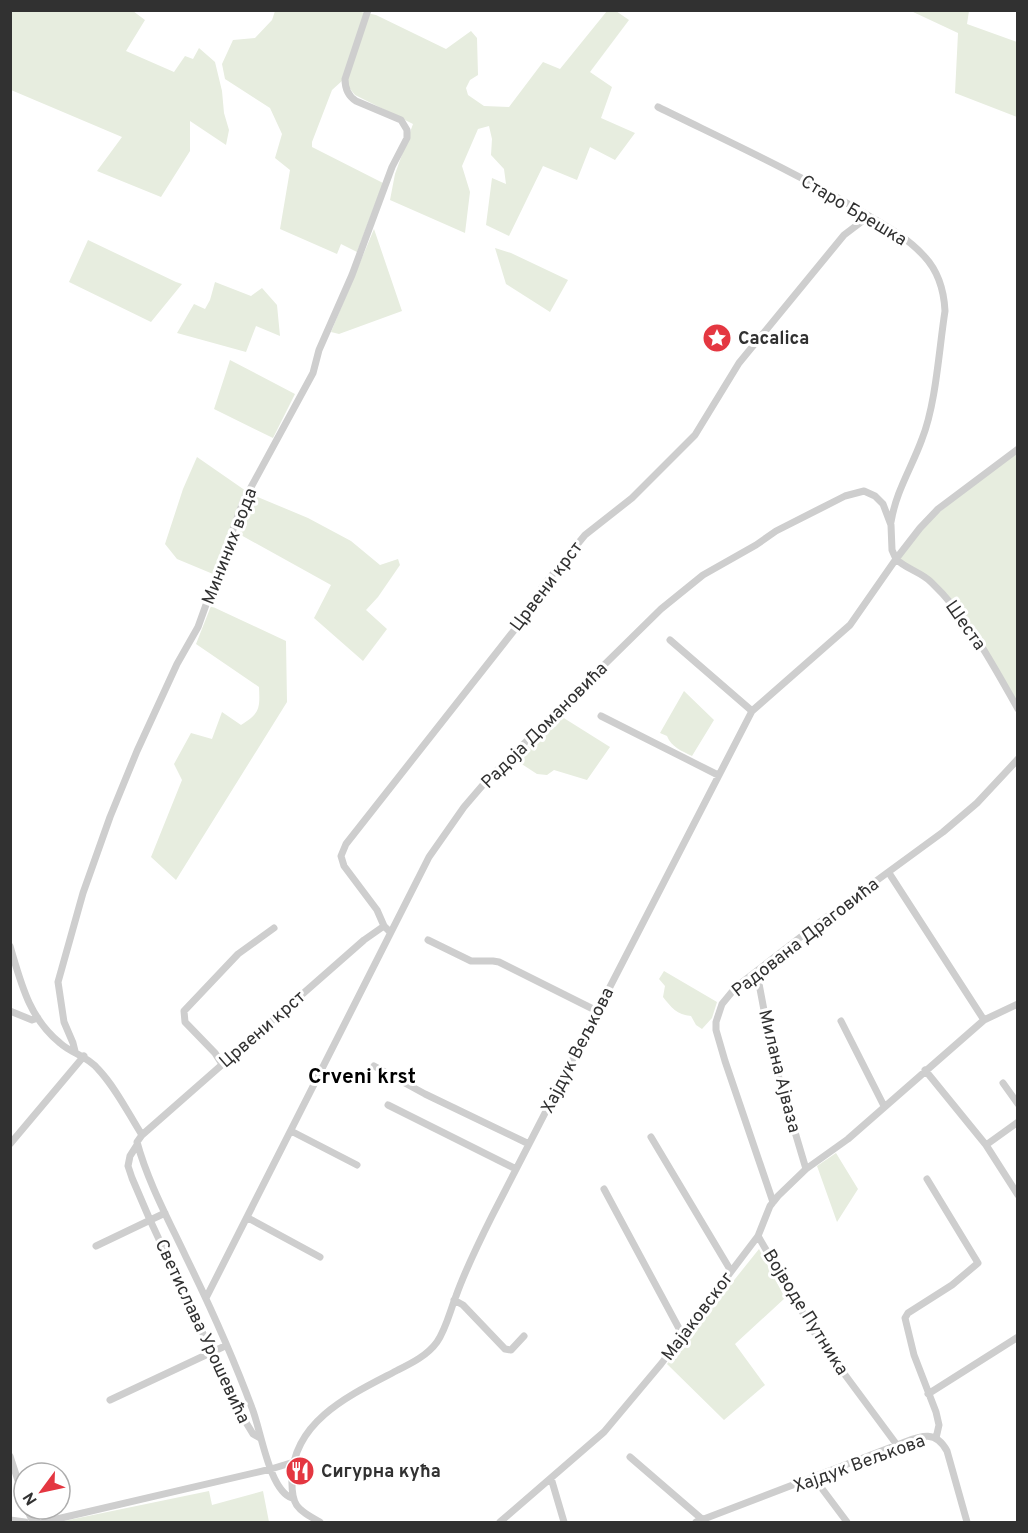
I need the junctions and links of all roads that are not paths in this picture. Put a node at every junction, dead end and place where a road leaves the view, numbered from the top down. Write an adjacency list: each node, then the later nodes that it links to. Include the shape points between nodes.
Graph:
1 (368, 10): 26 (street, Мининих вода, via 345,88 356,101 401,120 407,138 313,373 243,502 198,627 177,664 110,817 58,982 64,1022)
2 (658, 107): 3 (street, Старо Брешка)
3 (869, 216): 5 (street, Старо Брешка, via 923,255 937,275 944,296 927,422 897,494); 14 (street, Црвени крст, via 844,235 739,363 695,435 571,551 523,619 346,844 341,856 348,875 377,910)
4 (1017, 449): 6 (street, Хајдук Вељкова, via 938,509)
5 (891, 525): 6 (street, Радоја Домановића); 16 (street, Радоја Домановића, via 883,504 875,496 864,491 852,493 776,531 687,587 633,635 464,807 429,857)
6 (896, 559): 8 (street, Шеста, via 928,578 945,595 990,659); 9 (street, Хајдук Вељкова, via 850,625)
7 (670, 640): 9 (street)
8 (1017, 709)
9 (752, 711): 12 (street, Хајдук Вељкова)
10 (601, 716): 12 (street)
11 (1017, 759): 13 (street, Радована Драговића, via 976,803)
12 (718, 775): 22 (street, Хајдук Вељкова)
13 (889, 873): 19 (street, Радована Драговића); 24 (street)
14 (384, 926): 16 (street, Црвени крст); 28 (street, Црвени крст)
15 (274, 928): 28 (street, via 238,954 184,1011 185,1022)
16 (390, 932): 36 (street, Радоја Домановића)
17 (428, 940): 22 (street, via 471,961 499,962)
18 (10, 946): 23 (street, via 20,984)
19 (757, 973): 45 (street, Милана Ајваза, via 773,1058); 49 (street, Радована Драговића, via 726,998 719,1010 716,1030)
20 (1017, 1004): 24 (street, Мајаковског)
21 (10, 1011): 23 (street, via 32,1020)
22 (597, 1011): 40 (street, Хајдук Вељкова)
23 (38, 1018): 26 (street, via 62,1046)
24 (984, 1020): 30 (street, Мајаковског)
25 (841, 1021): 34 (street)
26 (75, 1051): 27 (street)
27 (84, 1056): 37 (street, via 108,1081); 39 (street)
28 (222, 1064): 37 (street, Црвени крст)
29 (374, 1066): 40 (street)
30 (925, 1070): 34 (street, Мајаковског); 42 (street)
31 (1003, 1083): 32 (street)
32 (1017, 1104)
33 (388, 1105): 44 (street)
34 (884, 1106): 45 (street, Мајаковског)
35 (1017, 1122): 42 (street)
36 (291, 1131): 43 (street); 51 (street, Радоја Домановића)
37 (142, 1134): 41 (street, Светислава Урошевића)
38 (651, 1137): 56 (street)
39 (10, 1144)
40 (529, 1144): 44 (street, Хајдук Вељкова)
41 (137, 1145): 50 (street, Светислава Урошевића); 52 (street, Светислава Урошевића, via 128,1166)
42 (986, 1145): 48 (street)
43 (357, 1165)
44 (516, 1169): 58 (street, Хајдук Вељкова)
45 (806, 1169): 49 (street, Мајаковског)
46 (927, 1179): 64 (street, via 978,1263 906,1315 914,1355)
47 (604, 1189): 59 (street)
48 (1016, 1190)
49 (773, 1202): 53 (street, Мајаковског)
50 (165, 1213): 52 (street, Светислава Урошевића); 57 (street, Светислава Урошевића)
51 (248, 1218): 55 (street); 57 (street, Радоја Домановића)
52 (150, 1220): 54 (street, Светислава Урошевића); 63 (street, Светислава Урошевића)
53 (758, 1236): 56 (street, Мајаковског); 68 (street, Војводе Путника, via 817,1337)
54 (96, 1246)
55 (320, 1257)
56 (730, 1271): 59 (street, Мајаковског)
57 (206, 1298): 62 (street, Светислава Урошевића)
58 (454, 1300): 60 (street, via 505,1349 511,1350); 70 (street, Хајдук Вељкова, via 437,1342 416,1360 342,1399 312,1427)
59 (682, 1334): 72 (street, Мајаковског, via 604,1432)
60 (524, 1336)
61 (1017, 1337): 64 (street)
62 (225, 1346): 63 (street); 66 (street, Светислава Урошевића, via 256,1419)
63 (212, 1352): 65 (street); 66 (street, Светислава Урошевића, via 248,1428)
64 (928, 1394): 67 (street, via 939,1425)
65 (110, 1400)
66 (260, 1438): 71 (street, Светислава Урошевића)
67 (936, 1438): 68 (street, Хајдук Вељкова, via 924,1436); 84 (street, Хајдук Вељкова, via 947,1451)
68 (897, 1445): 73 (street, Хајдук Вељкова)
69 (630, 1457): 77 (street)
70 (294, 1462): 71 (street); 74 (street, Хајдук Вељкова)
71 (271, 1469): 74 (street, Светислава Урошевића, via 284,1494); 80 (street)
72 (551, 1478): 81 (street, Мајаковског); 82 (street)
73 (814, 1478): 77 (street, Хајдук Вељкова); 83 (street)
74 (292, 1498): 76 (street, via 296,1507)
75 (10, 1520): 78 (street)
76 (315, 1521)
77 (699, 1521)
78 (27, 1522): 79 (street)
79 (37, 1522)
80 (44, 1522)
81 (500, 1522)
82 (564, 1522)
83 (847, 1522)
84 (968, 1522)

